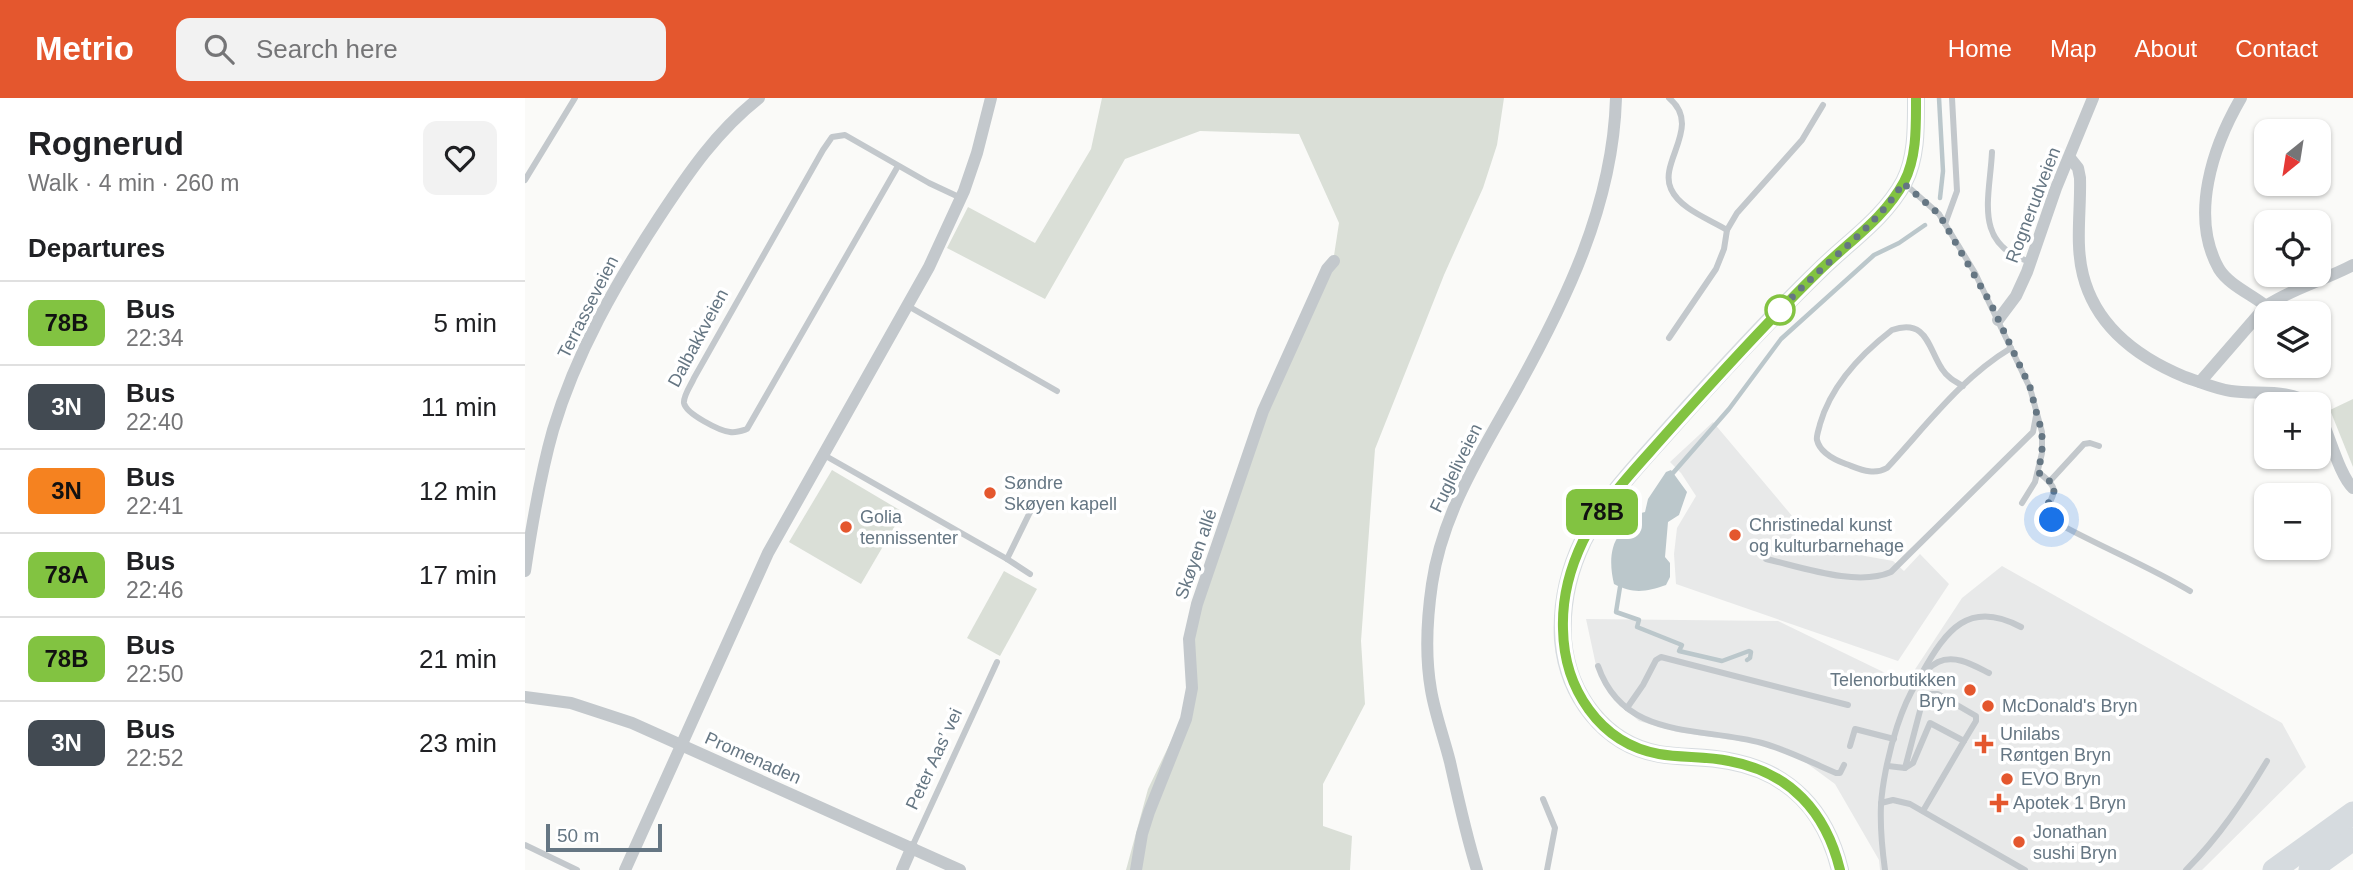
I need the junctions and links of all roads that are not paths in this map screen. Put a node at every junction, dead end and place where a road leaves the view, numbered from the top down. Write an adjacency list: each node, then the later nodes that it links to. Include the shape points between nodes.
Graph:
1 (575, 98): 14 (lane)
2 (759, 98): 44 (street, Terrasseveien, via 726,127 692,168 597,321 553,430)
3 (991, 98): 16 (street)
4 (1616, 98): 75 (street, Fugleliveien, via 1611,154 1588,243 1557,312 1457,498 1432,583 1430,687)
5 (1669, 98): 18 (lane, via 1680,111 1682,126 1671,167 1671,189 1683,204)
6 (1916, 98): 15 (main road, via 1914,148)
7 (1952, 98): 17 (lane, via 1957,191)
8 (2093, 98): 12 (street, Rognerudveien)
9 (2241, 98): 22 (street, via 2211,167 2207,230 2219,269)
10 (1823, 105): 18 (lane, via 1803,140)
11 (1991, 152): 20 (lane, via 1986,208 1992,234 2005,249)
12 (2070, 158): 20 (street, Rognerudveien); 29 (street, via 2080,178 2082,272 2103,317 2139,354)
13 (898, 166): 13 (lane, Dalbakkveien, via 845,135 829,140 694,378 683,400 689,412 724,431 747,429); 16 (lane, Dalbakkveien)
14 (525, 180)
15 (1903, 183): 17 (lane); 77 (main road, via 1871,225 1756,334 1615,493 1576,558 1563,614 1569,671 1582,701 1601,724 1640,749 1729,761 1782,782 1816,812 1831,839)
16 (961, 198): 24 (street)
17 (1945, 224): 25 (lane)
18 (1727, 230): 27 (lane, via 1716,269)
19 (1334, 261): 74 (street, Skøyen allé, via 1263,411 1197,604 1189,639 1192,688 1187,719 1149,812)
20 (2031, 262): 25 (street, Rognerudveien, via 2016,296)
21 (2353, 265): 23 (street)
22 (2259, 301)
23 (2274, 301)
24 (908, 306): 31 (lane); 36 (street)
25 (1998, 320): 28 (lane)
26 (2254, 320): 29 (street)
27 (1669, 338)
28 (2011, 348): 30 (lane); 33 (lane)
29 (2200, 382): 32 (street)
30 (1963, 386): 30 (lane, via 1949,378 1926,338 1909,328 1892,330 1838,384 1823,414 1817,440 1832,458 1880,473)
31 (1057, 391)
32 (2254, 392)
33 (2036, 411): 37 (lane, via 2042,432); 43 (lane, via 2033,432 1891,572 1852,576)
34 (2331, 444): 39 (street)
35 (2099, 446): 38 (lane, via 2084,444)
36 (824, 455): 42 (lane); 57 (street, via 768,553)
37 (2038, 472): 38 (lane); 40 (lane)
38 (2050, 481): 46 (lane, via 2055,489 2043,515)
39 (2353, 488)
40 (2022, 503)
41 (1033, 506): 42 (lane)
42 (1007, 558): 45 (lane)
43 (1766, 559)
44 (525, 571)
45 (1030, 574)
46 (2190, 591)
47 (2021, 627): 51 (lane, via 1989,615 1961,622 1941,641)
48 (997, 662): 69 (lane, Peter Aas’ vei)
49 (1598, 666): 54 (lane, via 1603,681)
50 (1989, 673): 51 (lane, via 1970,663 1946,660)
51 (1919, 678): 55 (lane)
52 (525, 697): 57 (street, Promenaden, via 595,710)
53 (1848, 705): 54 (lane, via 1661,657)
54 (1627, 708): 60 (lane, via 1663,727 1762,743 1836,773)
55 (1894, 739): 58 (lane, via 1855,729); 61 (lane)
56 (1964, 741): 62 (lane, via 1930,723 1913,763); 62 (lane, via 1976,716 1938,694 1929,694 1921,707); 65 (lane)
57 (682, 746): 69 (street, Promenaden); 71 (street)
58 (1850, 746)
59 (2267, 761): 80 (lane, via 2221,833)
60 (1844, 765)
61 (1888, 766): 62 (lane); 64 (lane)
62 (1905, 768)
63 (1543, 799): 76 (lane, via 1555,828)
64 (1881, 803): 65 (lane, via 1902,801); 78 (lane)
65 (1923, 811): 79 (lane)
66 (2353, 813): 81 (highway)
67 (2353, 839): 82 (highway)
68 (525, 845): 70 (lane)
69 (912, 847): 72 (street, Peter Aas’ vei); 73 (street, Promenaden)
70 (577, 870)
71 (625, 870)
72 (902, 870)
73 (960, 870)
74 (1136, 870)
75 (1477, 870)
76 (1546, 870)
77 (1840, 870)
78 (1885, 870)
79 (2025, 870)
80 (2186, 870)
81 (2274, 870)
82 (2310, 870)

